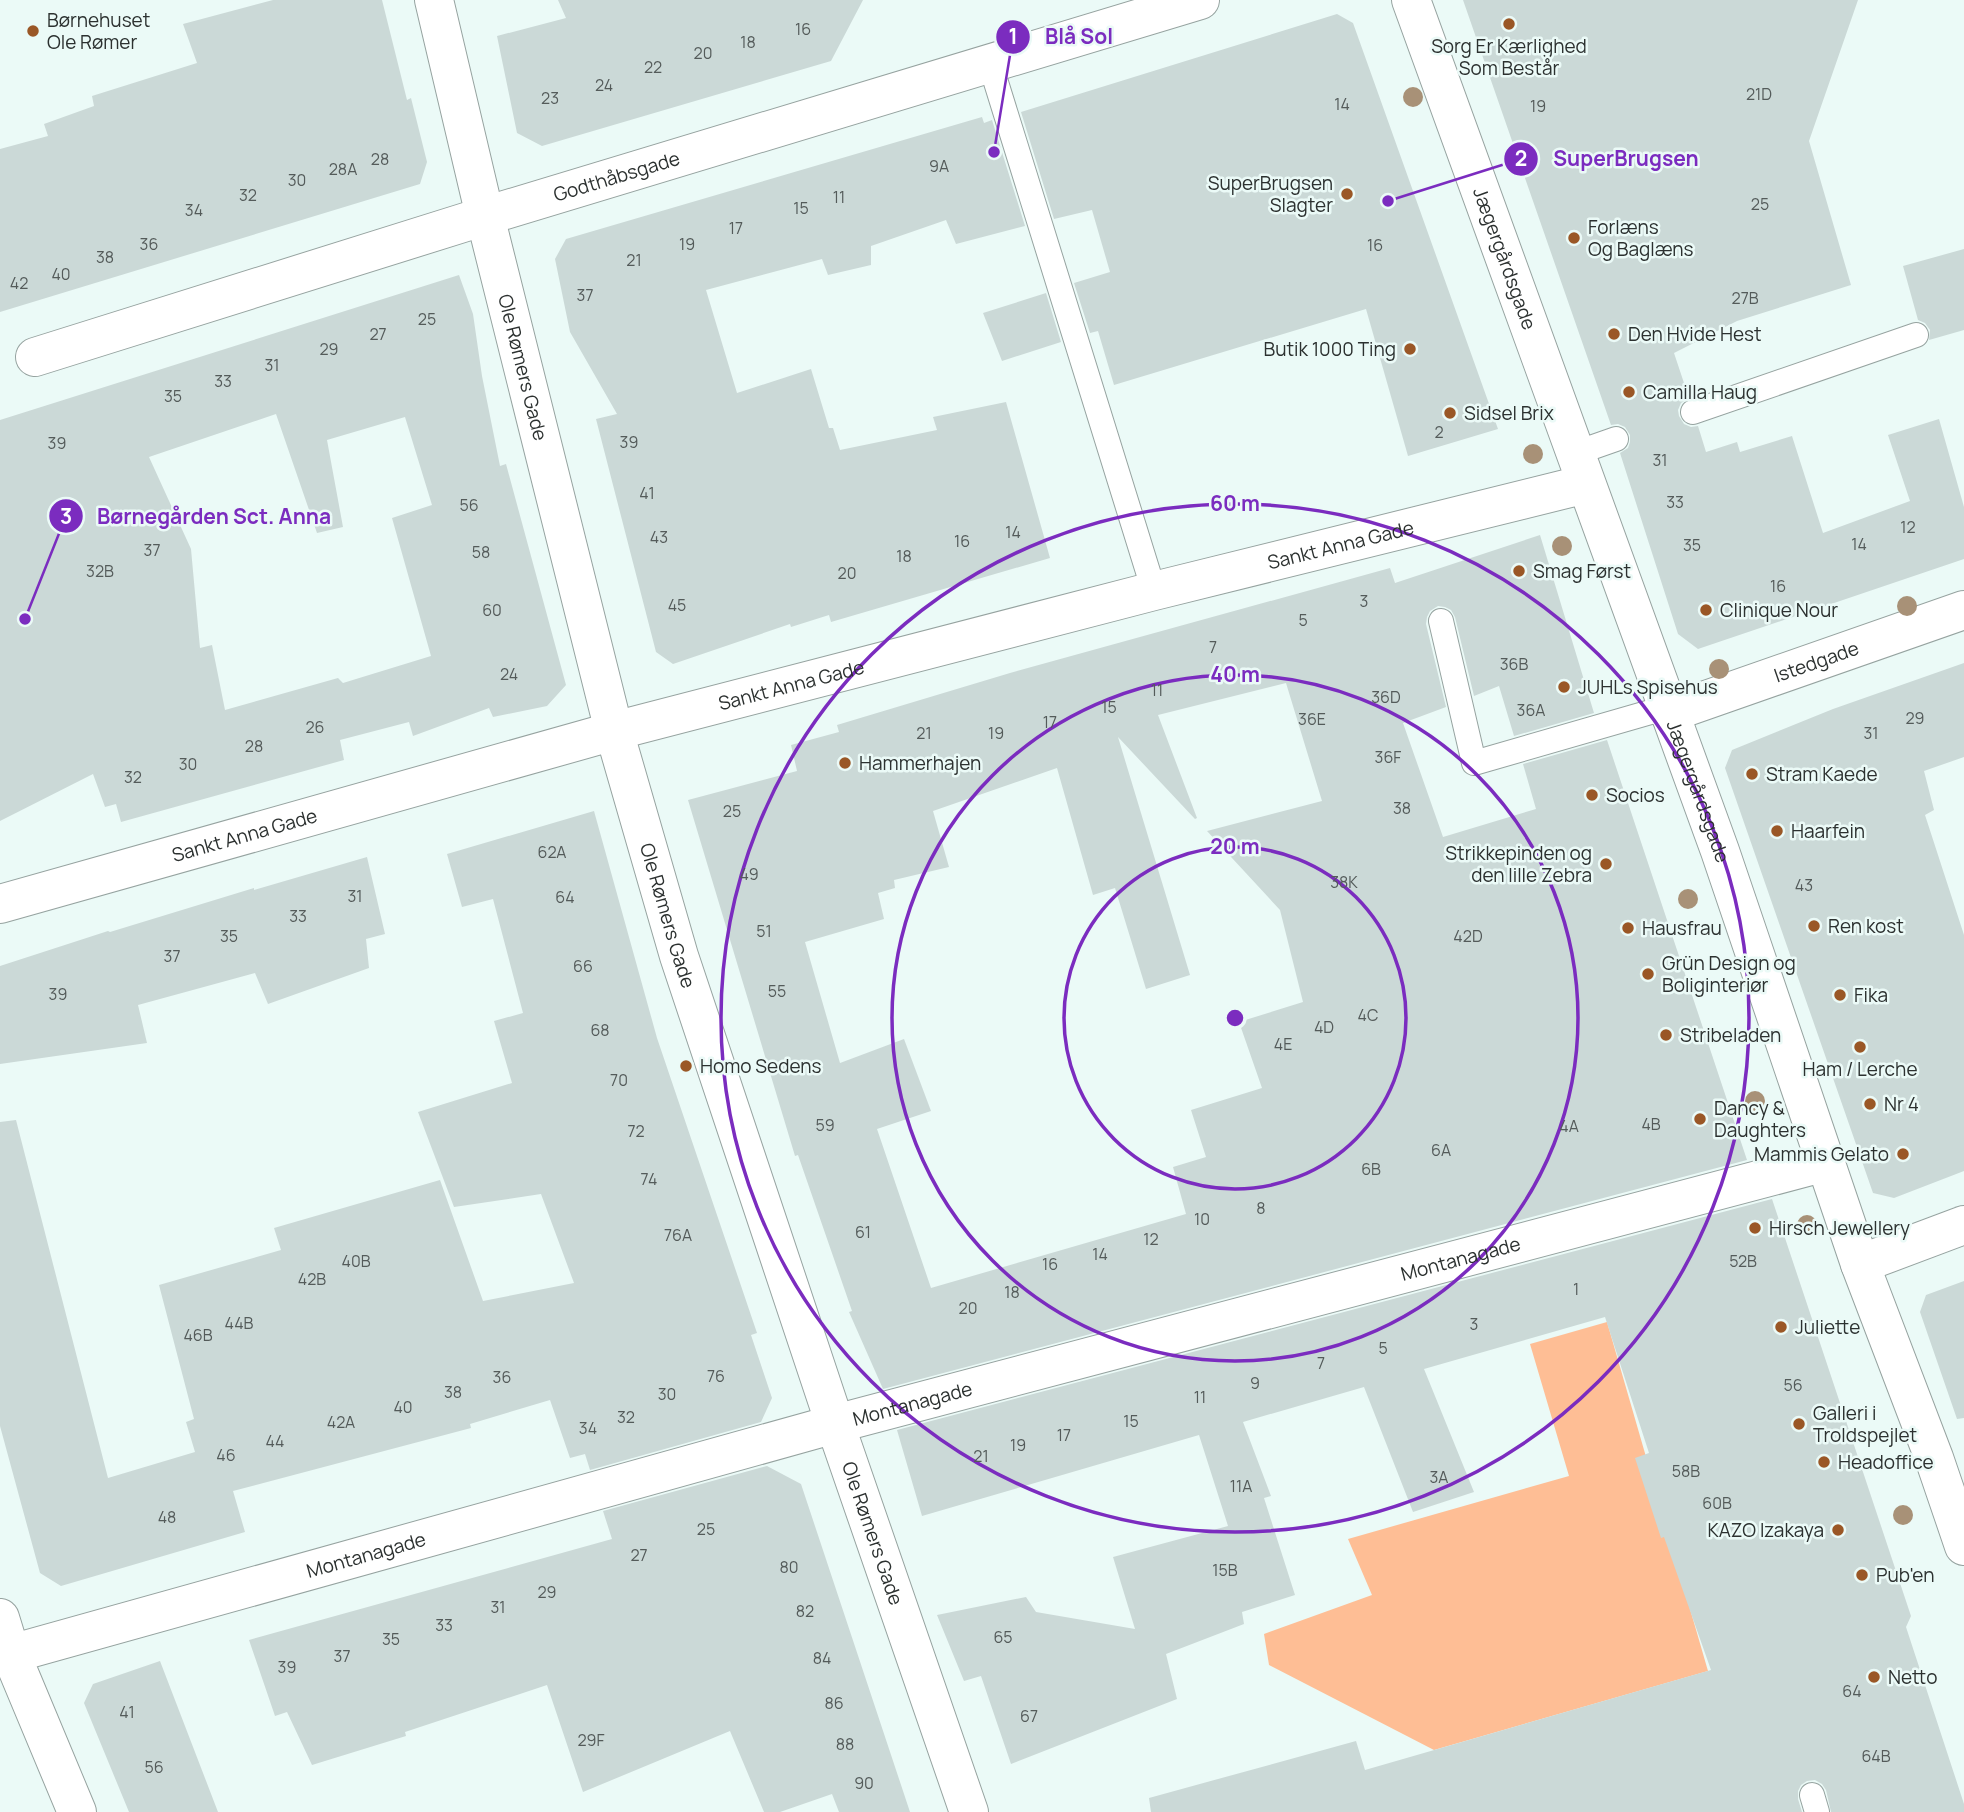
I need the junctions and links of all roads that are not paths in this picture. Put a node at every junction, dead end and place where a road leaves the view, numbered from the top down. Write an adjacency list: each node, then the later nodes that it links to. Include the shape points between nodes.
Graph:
1 (434, 0): 5 (street, Ole Rømers Gade)
2 (1200, 0): 4 (street, Godthåbsgade)
3 (1412, 0): 10 (street, Jægergårdsgade)
4 (990, 63): 5 (street, Godthåbsgade); 11 (lane)
5 (485, 216): 7 (street, Godthåbsgade); 15 (street, Ole Rømers Gade)
6 (1916, 335): 8 (lane)
7 (35, 358)
8 (1693, 412)
9 (1616, 439): 10 (lane)
10 (1581, 468): 11 (street, Sankt Anna Gade); 14 (street, Jægergårdsgade)
11 (1154, 591): 15 (street, Sankt Anna Gade)
12 (1964, 610): 14 (street, Istedgade)
13 (1441, 621): 14 (lane, via 1474,763)
14 (1669, 710): 17 (street, Jægergårdsgade)
15 (614, 731): 16 (street, Sankt Anna Gade); 20 (street, Ole Rømers Gade, via 678,956)
16 (0, 904)
17 (1826, 1162): 19 (street, Jægergårdsgade); 20 (street, Montanagade)
18 (1964, 1225): 19 (street)
19 (1860, 1264): 21 (street, Jægergårdsgade)
20 (835, 1424): 23 (street, Montanagade); 25 (street, Ole Rømers Gade)
21 (1964, 1546)
22 (0, 1618): 23 (street)
23 (5, 1656): 24 (street)
24 (77, 1812)
25 (970, 1812)

